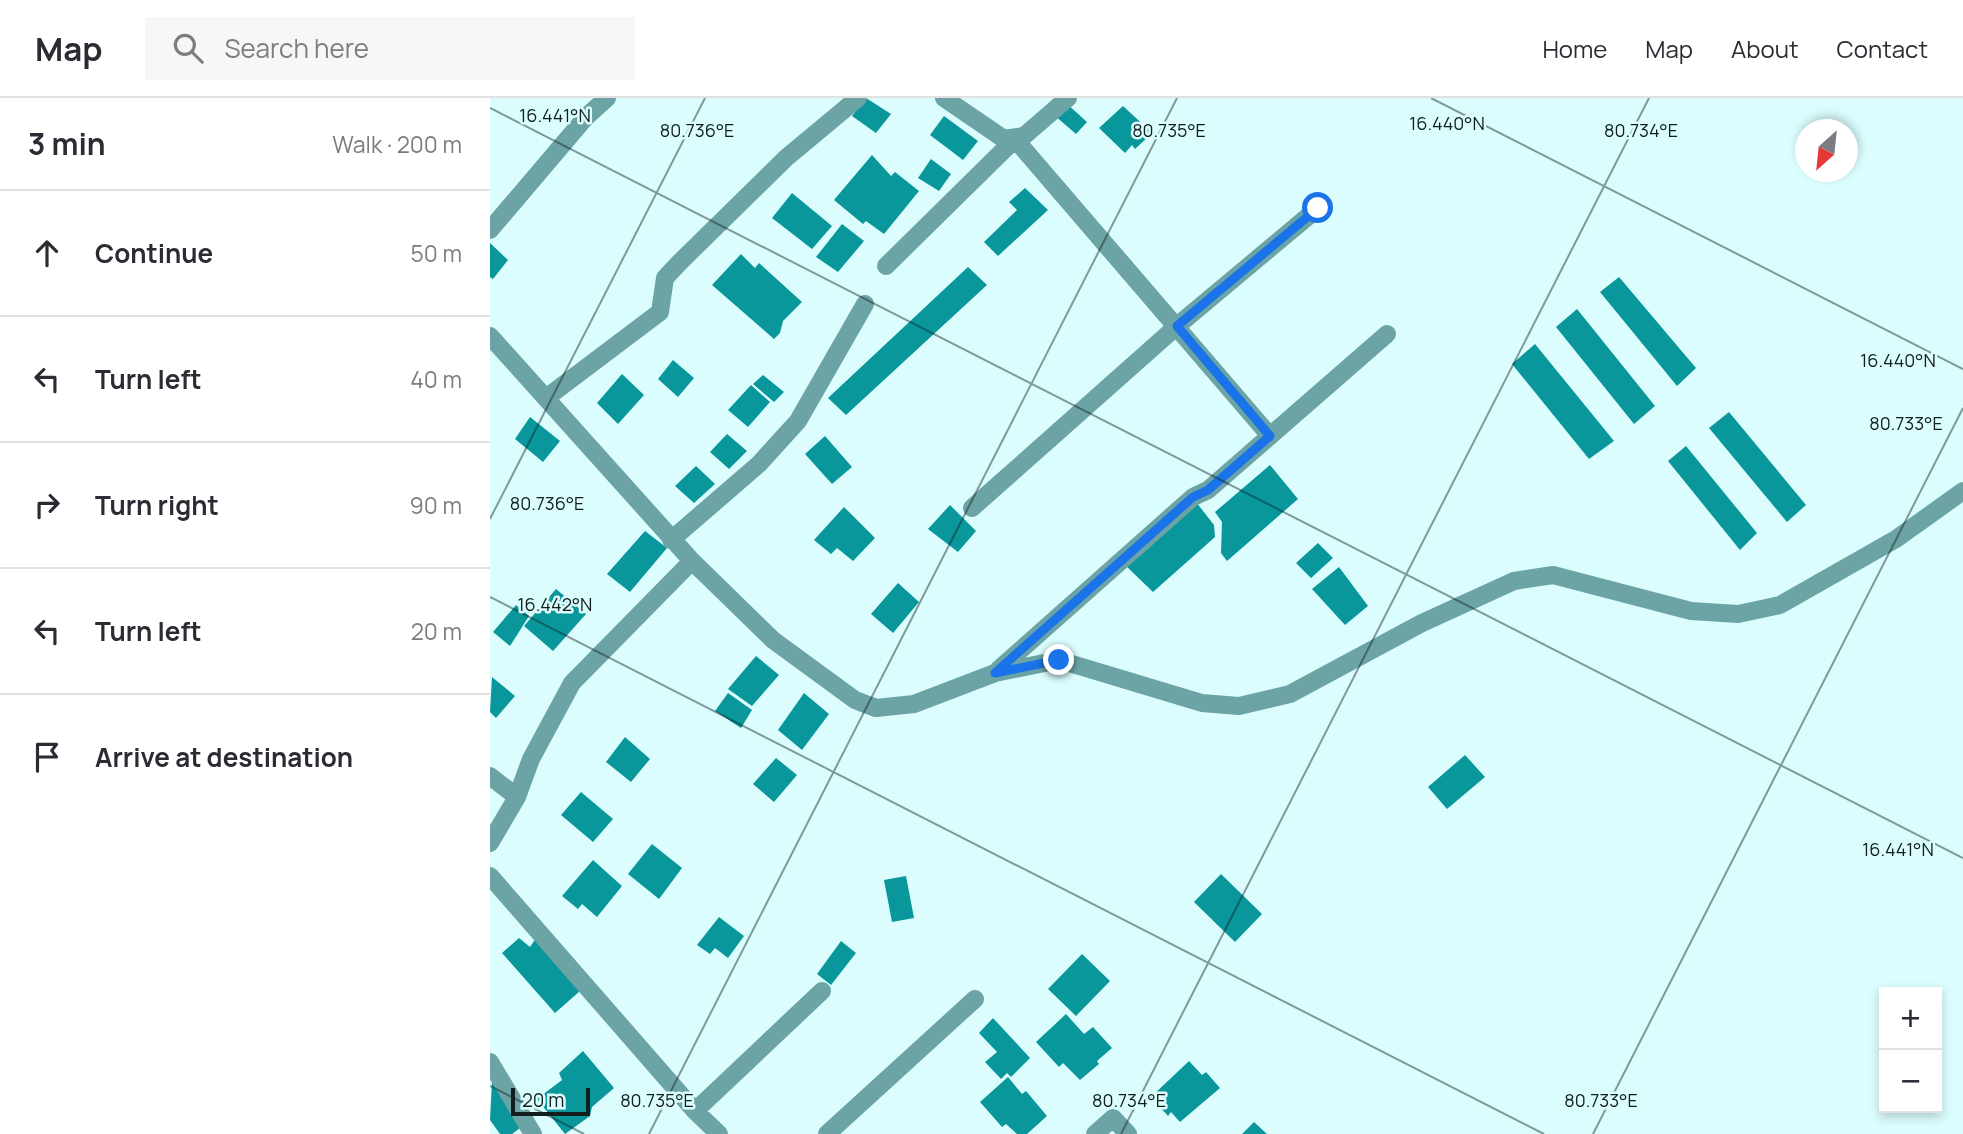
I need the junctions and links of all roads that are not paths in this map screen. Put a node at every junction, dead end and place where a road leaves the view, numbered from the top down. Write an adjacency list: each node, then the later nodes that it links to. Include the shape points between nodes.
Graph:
1 (607, 98): 7 (street)
2 (858, 98): 13 (street, via 786,158 672,270 665,278 660,312)
3 (944, 98): 5 (street, via 995,135)
4 (1068, 98): 5 (street)
5 (1015, 139): 8 (street); 10 (street)
6 (1318, 208): 10 (street)
7 (490, 230)
8 (886, 266)
9 (866, 304): 17 (street, via 798,421 759,464)
10 (1177, 326): 14 (street); 16 (street)
11 (1387, 334): 14 (street)
12 (490, 336): 13 (street)
13 (546, 398): 17 (street)
14 (1270, 436): 19 (street, via 1208,490 1193,497)
15 (1963, 491): 19 (street, via 1896,539 1780,605 1738,614 1691,611 1553,575 1514,581 1422,623 1290,694 1239,706 1202,703 1059,660)
16 (972, 508)
17 (671, 540): 18 (street)
18 (692, 561): 19 (street, via 773,640 855,700 876,708 904,706); 21 (street, via 572,682 531,759)
19 (995, 673)
20 (490, 776): 21 (street)
21 (517, 797): 22 (street)
22 (490, 843)
23 (490, 877): 27 (street)
24 (822, 991): 27 (street)
25 (975, 999): 30 (street)
26 (490, 1062): 28 (street)
27 (695, 1111): 29 (street)
28 (533, 1134)
29 (719, 1134)
30 (827, 1134)
31 (1096, 1134): 32 (street, via 1113,1118)
32 (1128, 1134)

